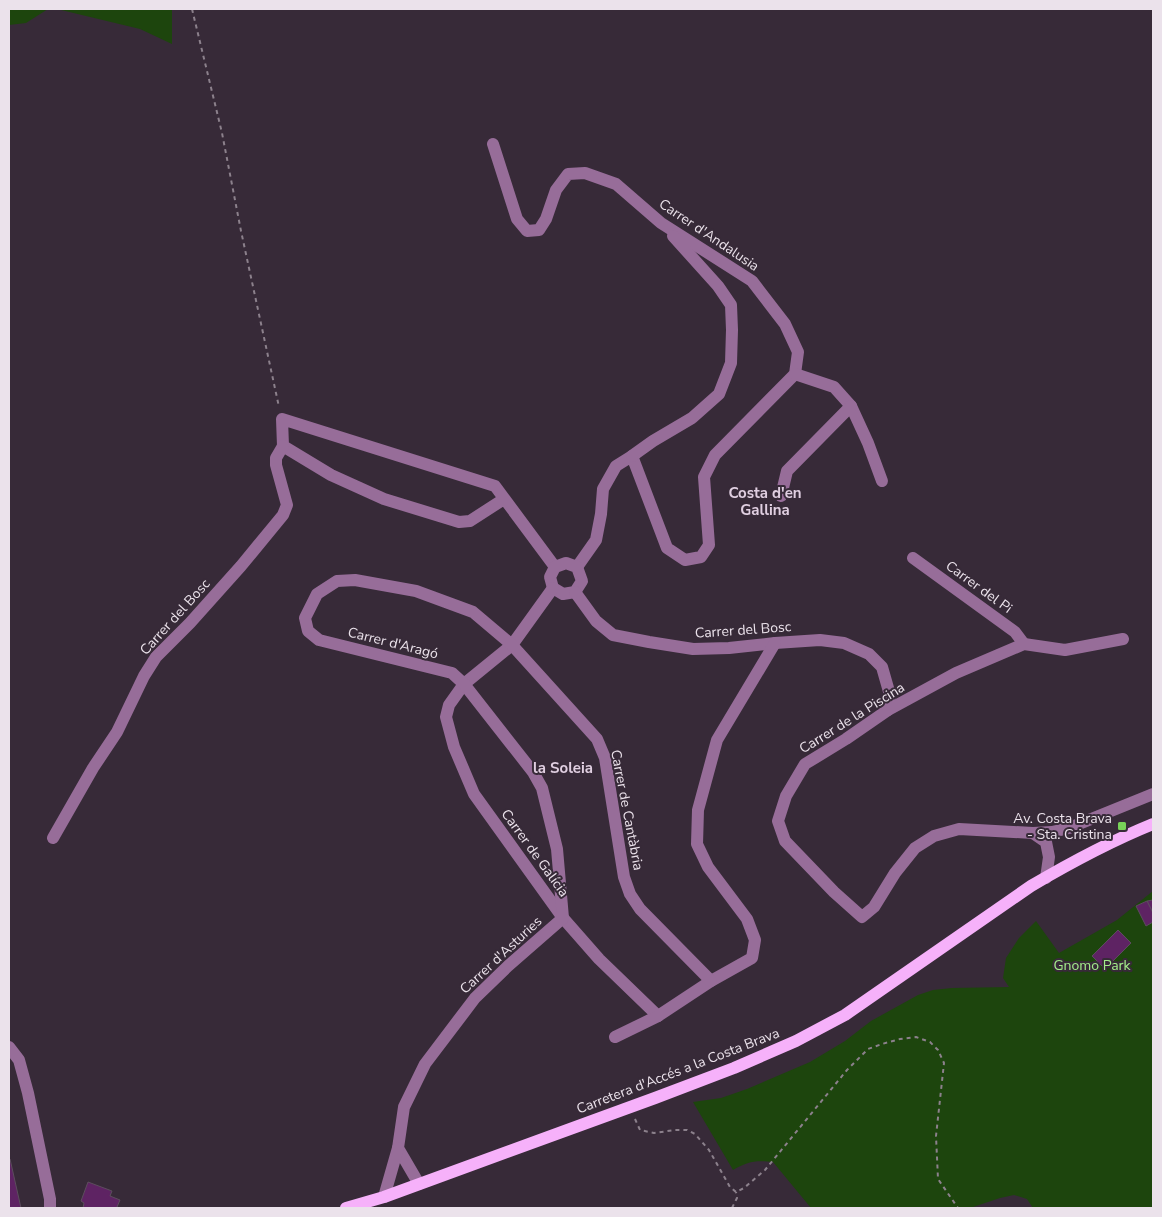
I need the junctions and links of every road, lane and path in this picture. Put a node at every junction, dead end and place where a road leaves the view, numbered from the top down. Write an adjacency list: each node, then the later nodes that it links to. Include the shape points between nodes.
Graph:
1 (192, 9): 6 (path, via 222,133)
2 (493, 144): 3 (street, Carrer d'Andalusia, via 517,219 527,231 539,230 556,190 568,174 585,173 616,184)
3 (661, 223): 4 (street, Carrer d'Andalusia, via 752,281 786,324 798,352); 8 (street, via 731,305 730,363 719,394 692,418)
4 (795, 374): 5 (street, via 834,387); 8 (street, via 715,454 704,477 710,545 701,557 685,560 667,548)
5 (851, 406): 9 (street); 10 (street, via 787,471)
6 (282, 420): 7 (street, Carrer del Bosc); 11 (street, via 495,486)
7 (283, 446): 11 (street, via 331,475 384,499 459,522 470,521); 26 (street, Carrer del Bosc, via 276,458 287,505 283,514 241,566 156,657 117,732)
8 (632, 456): 14 (street, via 616,466 602,489 602,514 596,540)
9 (882, 481)
10 (782, 496)
11 (504, 499): 13 (street)
12 (913, 558): 19 (street, Carrer del Pi, via 1015,632)
13 (555, 567): 14 (street, via 566,563); 15 (street, via 550,577)
14 (577, 567): 16 (street, via 582,581)
15 (553, 588): 16 (street, via 563,594); 20 (street, Carrer de Galícia)
16 (575, 592): 18 (street, Carrer del Bosc, via 596,621 613,635 693,649)
17 (1123, 639): 19 (street, via 1065,650)
18 (775, 643): 22 (street, Carrer del Bosc, via 820,640 844,643 869,654 882,667 890,695); 29 (street, via 717,740 698,810 697,844 708,867 747,919 755,940 752,958)
19 (1024, 644): 22 (street, Carrer de la Piscina, via 956,673)
20 (512, 645): 21 (street, Carrer de Galícia); 21 (street, Carrer d'Aragó, via 473,612 416,592 355,580 336,581 317,594 305,618 308,631 319,640 452,673); 29 (street, Carrer de Cantàbria, via 597,739 605,758 624,878 630,894 640,909)
21 (464, 684): 28 (street, Carrer d'Aragó, via 542,788 557,849); 28 (street, Carrer de Galícia, via 449,705 446,717 454,748 474,794)
22 (888, 710): 25 (street, Carrer de la Piscina, via 805,764 786,796 778,821 785,841 862,917 874,907 915,848 934,836 959,829)
23 (1153, 794): 25 (street, Carrer de la Piscina, via 1069,828)
24 (1153, 824): 27 (main road, Carretera d'Accés a la Costa Brava)
25 (1033, 834): 27 (street, via 1046,842 1049,857)
26 (53, 838)
27 (1046, 878): 33 (main road, Carretera d'Accés a la Costa Brava, via 845,1015 734,1068)
28 (563, 918): 30 (street, Carrer de Galícia, via 599,959); 34 (street, Carrer d'Asturies, via 475,998 425,1064 404,1107)
29 (711, 981): 30 (street)
30 (658, 1016): 31 (street)
31 (615, 1037)
32 (9, 1047): 38 (street, via 20,1060)
33 (631, 1107): 35 (main road, Carretera d'Accés a la Costa Brava); 36 (path, via 640,1130 654,1133 687,1130 695,1134)
34 (398, 1148): 35 (street); 37 (street, Carrer d'Asturies)
35 (419, 1184): 37 (main road, Carretera d'Accés a la Costa Brava)
36 (736, 1192): 40 (path); 41 (path, via 765,1170 868,1049 916,1037 930,1042 944,1063 936,1136 938,1179)
37 (384, 1197): 39 (main road, Carretera d'Accés a la Costa Brava)
38 (50, 1208)
39 (346, 1208)
40 (732, 1208)
41 (958, 1208)

